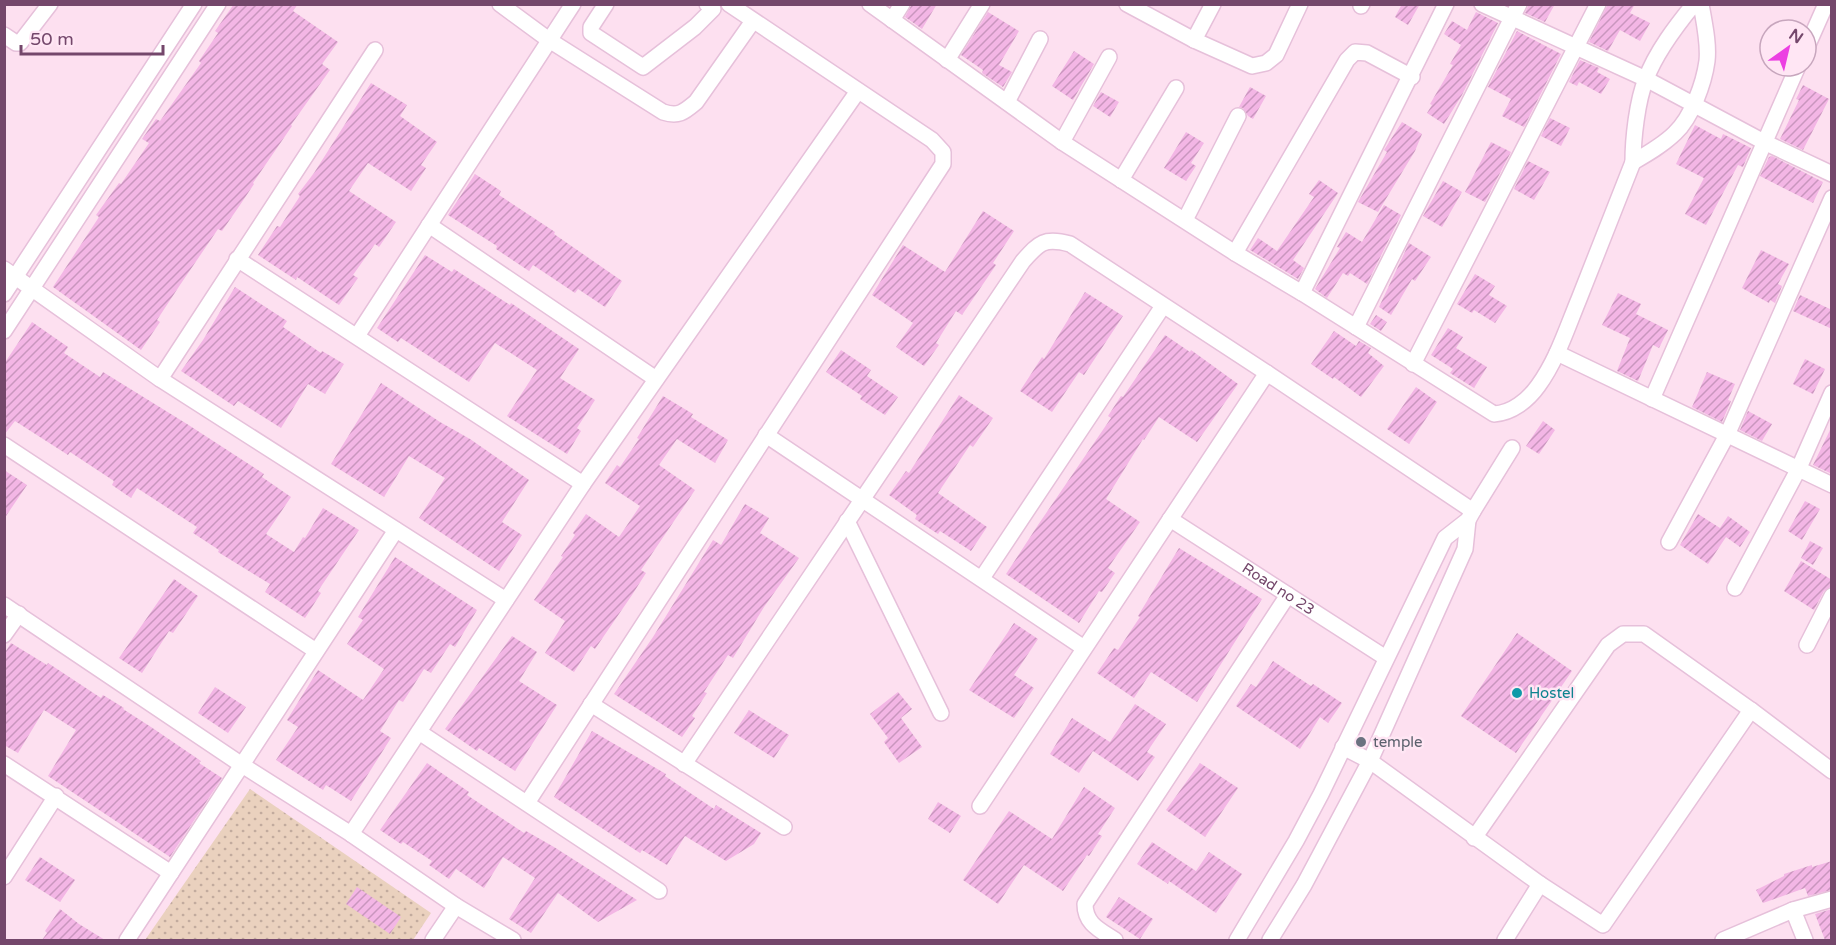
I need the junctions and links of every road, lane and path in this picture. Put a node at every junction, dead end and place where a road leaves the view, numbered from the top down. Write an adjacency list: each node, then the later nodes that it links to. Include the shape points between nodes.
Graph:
1 (50, 4): 25 (street, via 20,43)
2 (194, 4): 51 (street)
3 (218, 4): 52 (street)
4 (500, 4): 27 (street)
5 (573, 4): 27 (street)
6 (606, 4): 7 (street, via 591,33 643,67 695,27 713,9)
7 (707, 4)
8 (729, 4): 23 (street)
9 (870, 4): 22 (street)
10 (902, 4): 22 (street)
11 (982, 4): 32 (street)
12 (1127, 4): 28 (street)
13 (1213, 4): 28 (street)
14 (1300, 4): 28 (street, via 1276,55 1266,63 1251,66)
15 (1446, 4): 33 (street)
16 (1482, 4): 21 (street)
17 (1598, 4): 29 (street)
18 (1694, 4): 35 (street, via 1668,38)
19 (1701, 4): 39 (street, via 1707,59)
20 (1826, 4): 24 (street)
21 (1516, 11): 29 (street); 56 (street)
22 (892, 20): 32 (street)
23 (753, 21): 27 (street, via 696,102 673,115); 37 (street)
24 (1818, 22)
25 (4, 34)
26 (1040, 39): 38 (street)
27 (549, 40): 48 (street)
28 (1194, 40)
29 (1577, 49): 35 (street); 60 (street)
30 (375, 50): 50 (street)
31 (1109, 57): 41 (street)
32 (947, 60): 38 (street)
33 (1412, 77): 49 (street, via 1367,53 1355,52); 53 (street)
34 (1793, 78): 42 (street)
35 (1646, 79): 39 (street); 43 (street, via 1633,138)
36 (1176, 88): 45 (street)
37 (858, 91): 63 (street); 66 (street, via 932,140 943,152 942,164)
38 (1007, 102): 41 (street)
39 (1693, 106): 42 (street); 43 (street, via 1677,132)
40 (1238, 117): 47 (street)
41 (1062, 142): 45 (street)
42 (1764, 142): 44 (street); 65 (street)
43 (1633, 162): 59 (street)
44 (1832, 174)
45 (1121, 180): 47 (street)
46 (1832, 198): 67 (street)
47 (1185, 220): 49 (street)
48 (429, 225): 58 (street); 63 (street)
49 (1234, 253): 53 (street)
50 (237, 259): 58 (street); 62 (street)
51 (10, 273): 52 (street); 54 (street)
52 (32, 290): 57 (street); 62 (street)
53 (1302, 293): 56 (street)
54 (4, 294)
55 (1163, 306): 61 (street); 73 (street, via 1070,244 1054,240 1039,244 1023,261); 79 (street)
56 (1356, 327): 60 (street)
57 (4, 331)
58 (357, 336): 71 (street)
59 (1557, 353): 60 (street, via 1538,387 1503,414 1494,414); 65 (street)
60 (1413, 364)
61 (1267, 373): 74 (street); 75 (street)
62 (159, 379): 77 (street)
63 (656, 379): 71 (street)
64 (1832, 393): 70 (street)
65 (1652, 399): 67 (street)
66 (766, 435): 73 (street); 91 (street)
67 (1727, 435): 70 (street); 78 (street)
68 (4, 445): 89 (street)
69 (1512, 448): 74 (street)
70 (1798, 470): 72 (street); 80 (street)
71 (583, 484): 83 (street)
72 (1832, 485)
73 (863, 500): 76 (street); 79 (street)
74 (1471, 515): 90 (street, via 1445,538); 96 (street, via 1465,549)
75 (1170, 519): 81 (street, Road no 23); 88 (street)
76 (847, 521): 93 (street); 98 (street)
77 (396, 530): 83 (street); 89 (street)
78 (1669, 542)
79 (982, 578): 88 (street)
80 (1735, 588)
81 (1288, 595): 90 (street, Road no 23); 117 (street, via 1085,904 1088,920)
82 (1832, 596): 87 (street)
83 (506, 600): 94 (street)
84 (4, 605): 85 (street)
85 (19, 614): 86 (street); 99 (street)
86 (4, 635)
87 (1808, 645)
88 (1084, 648): 103 (street)
89 (316, 651): 99 (street)
90 (1386, 658): 95 (street)
91 (591, 704): 98 (street); 102 (street)
92 (1751, 710): 100 (street); 106 (street, via 1644,634 1623,634 1608,645); 109 (street, via 1603,925)
93 (941, 713)
94 (419, 732): 102 (street); 105 (street)
95 (1343, 747): 96 (street); 118 (street, via 1296,841)
96 (1370, 761): 106 (street); 119 (street)
97 (4, 764): 101 (street)
98 (684, 764): 104 (street)
99 (242, 765): 105 (street); 107 (street)
100 (1832, 771)
101 (56, 796): 107 (street); 108 (street)
102 (526, 803): 110 (street)
103 (980, 806)
104 (784, 827)
105 (351, 834): 112 (street)
106 (1474, 838): 109 (street)
107 (171, 873): 114 (street)
108 (4, 877)
109 (1540, 884): 120 (street)
110 (659, 891)
111 (1832, 898): 113 (street)
112 (456, 906): 115 (street); 116 (street)
113 (1793, 910): 121 (street); 122 (street)
114 (127, 940)
115 (433, 940)
116 (513, 940)
117 (1115, 940)
118 (1237, 940)
119 (1270, 940)
120 (1505, 940)
121 (1723, 940)
122 (1805, 940)

